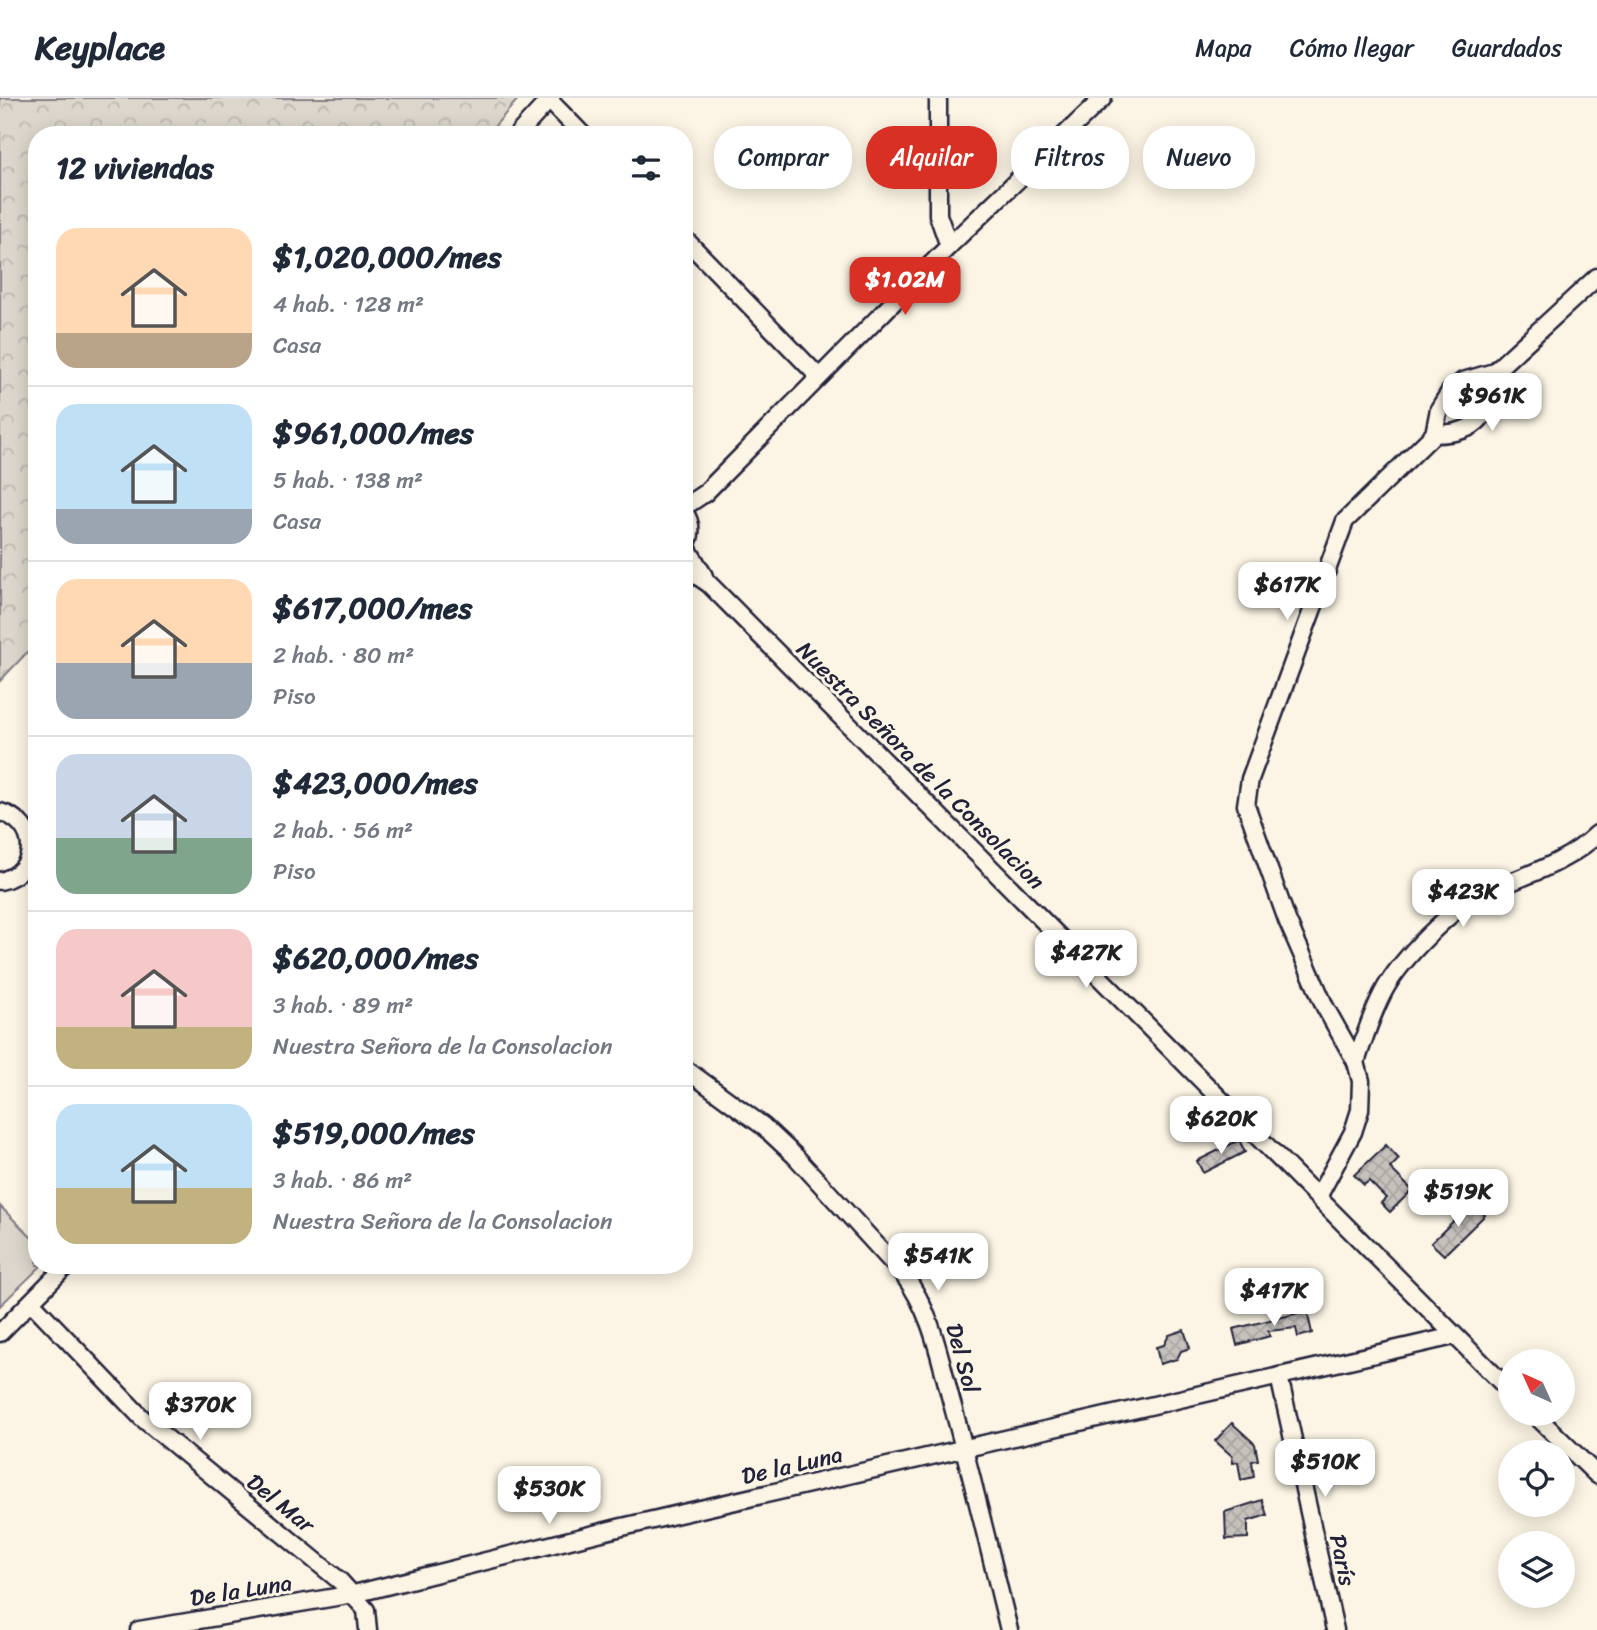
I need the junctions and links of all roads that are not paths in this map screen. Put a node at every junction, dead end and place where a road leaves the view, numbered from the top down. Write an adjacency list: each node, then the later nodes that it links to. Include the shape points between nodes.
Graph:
1 (938, 98): 6 (street, via 938,215)
2 (1103, 98): 6 (street)
3 (550, 99): 4 (street); 5 (street)
4 (525, 126)
5 (575, 126)
6 (949, 246): 10 (street)
7 (693, 247): 10 (street)
8 (1597, 277): 9 (street)
9 (1494, 372): 11 (street, via 1463,381 1449,393 1439,410); 11 (street, via 1491,398 1472,427 1454,434)
10 (819, 377): 12 (street)
11 (1434, 434): 21 (street, via 1345,521 1246,795 1287,920 1325,1007)
12 (693, 501)
13 (693, 560): 15 (street)
14 (693, 573): 15 (street)
15 (709, 584): 23 (street, Nuestra Señora de la Consolacion)
16 (0, 812): 17 (street, via 19,821)
17 (28, 833)
18 (1597, 834): 21 (street, via 1558,861 1475,897 1447,918 1388,984)
19 (28, 858): 20 (street, via 19,873)
20 (0, 881)
21 (1356, 1062): 23 (street, via 1360,1110)
22 (693, 1075): 31 (street, Del Sol, via 795,1156 917,1292 928,1314)
23 (1318, 1197): 27 (street, Nuestra Señora de la Consolacion)
24 (58, 1274): 25 (street)
25 (31, 1302): 26 (street); 33 (street, Del Mar, via 142,1418)
26 (0, 1333)
27 (1454, 1336): 28 (street, De la Luna); 29 (street, Nuestra Señora de la Consolacion)
28 (1279, 1376): 31 (street, De la Luna); 37 (street, París)
29 (1498, 1379)
30 (1546, 1426): 32 (street)
31 (964, 1448): 33 (street, De la Luna); 36 (street, Del Sol)
32 (1597, 1475)
33 (354, 1594): 34 (street, De la Luna); 35 (street, Del Mar, via 366,1610)
34 (139, 1630)
35 (368, 1630)
36 (1009, 1630)
37 (1335, 1630)

